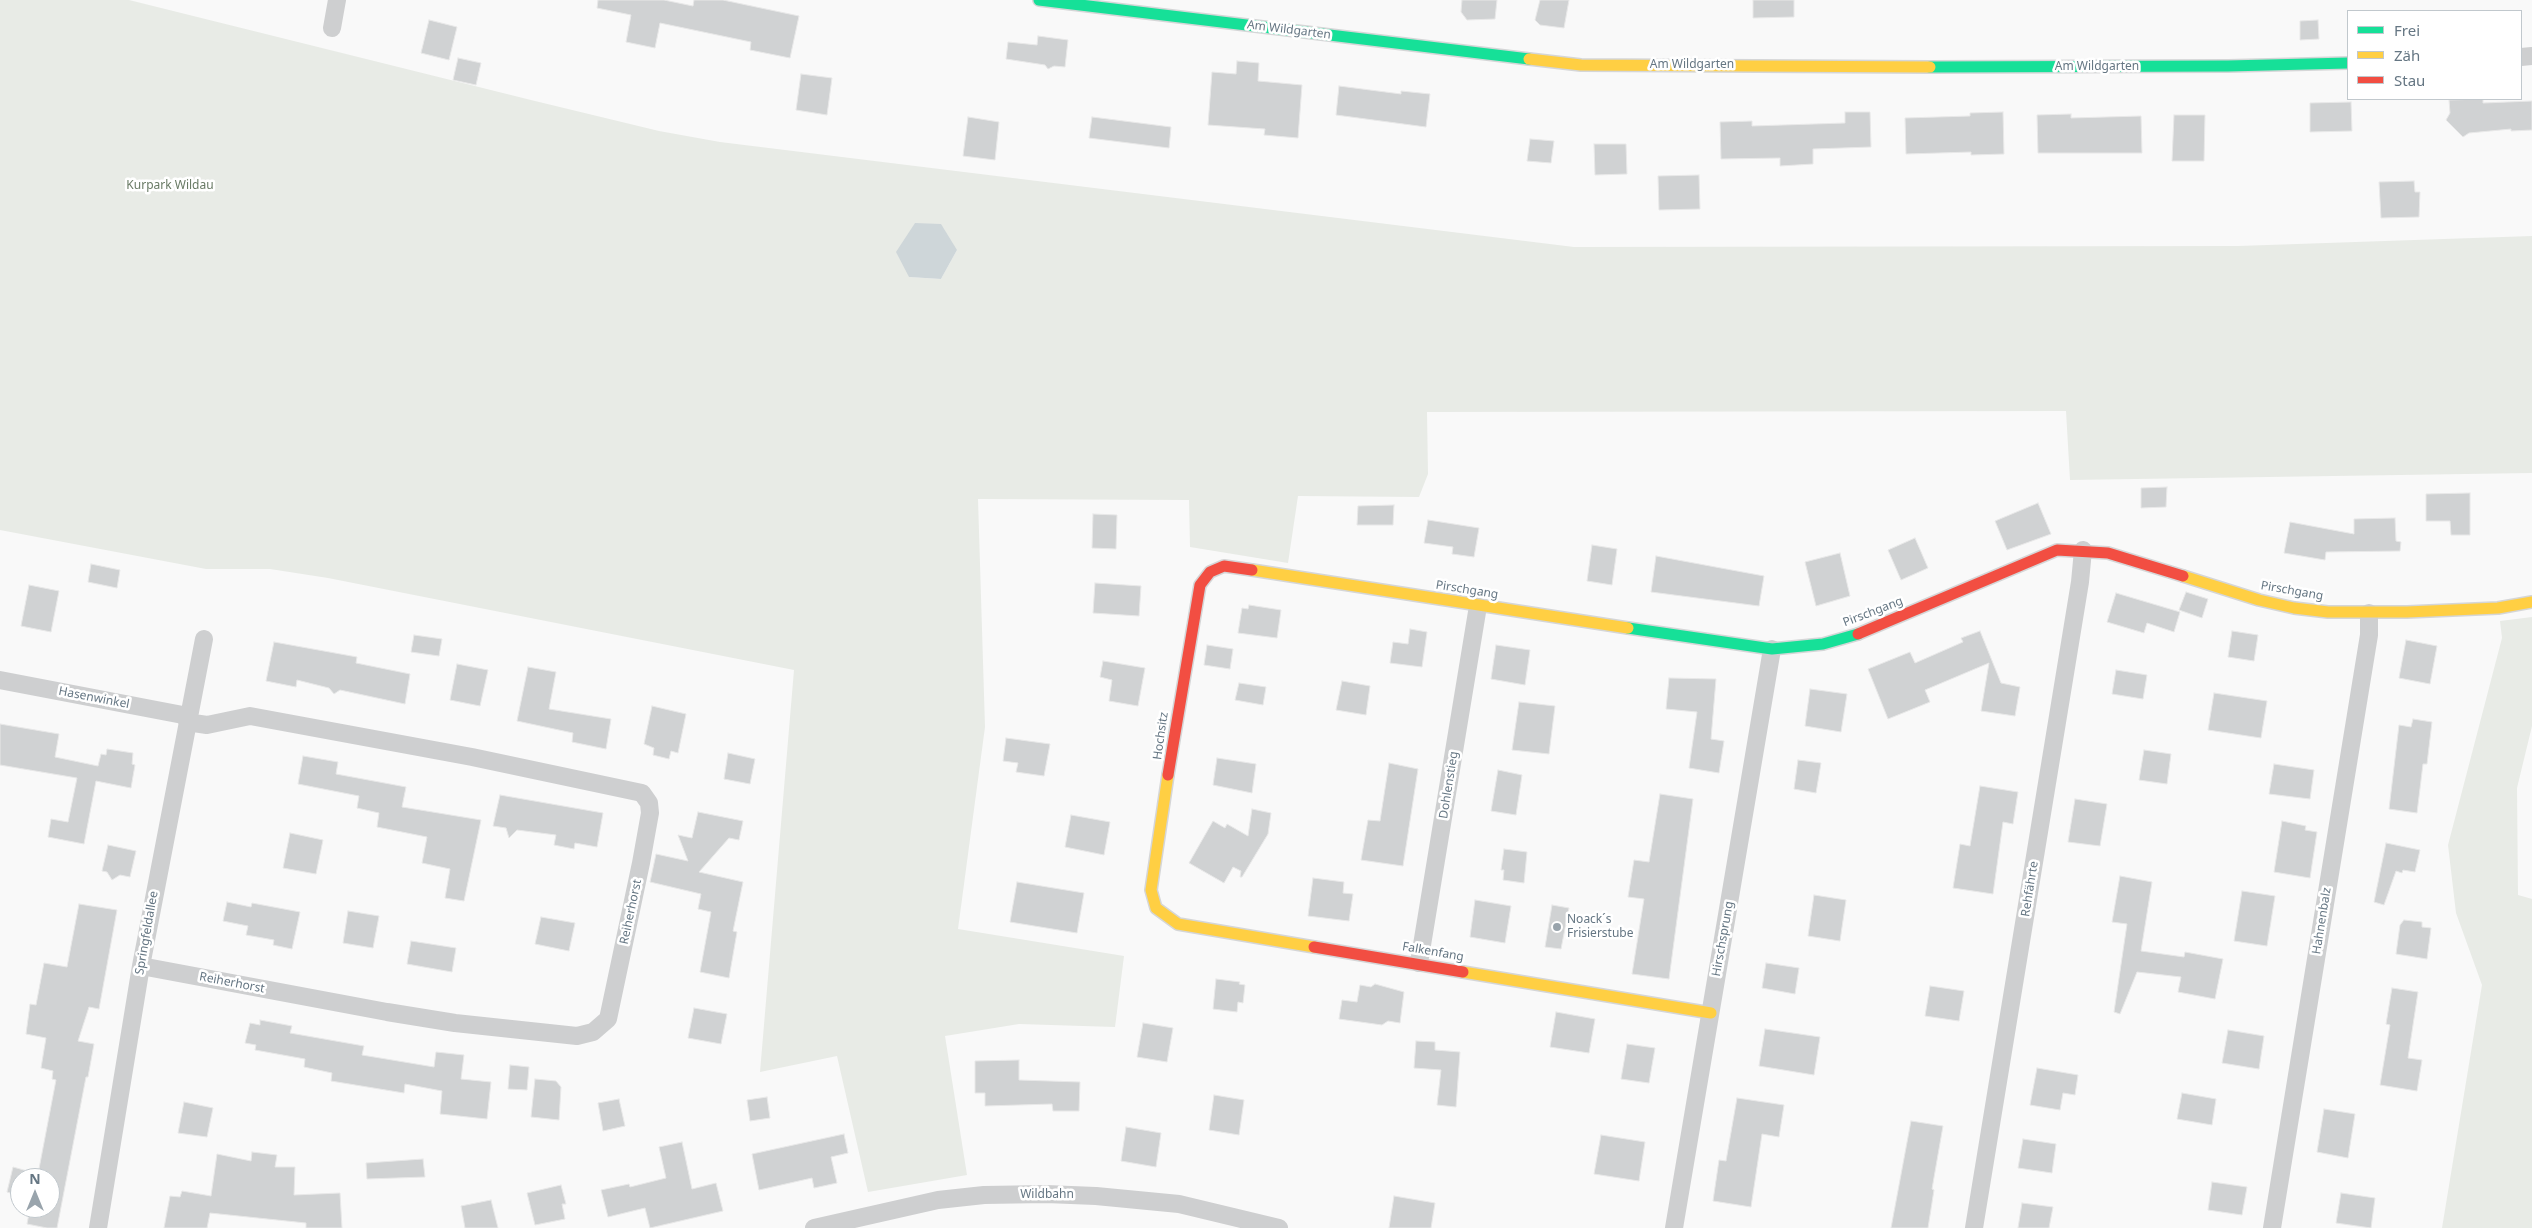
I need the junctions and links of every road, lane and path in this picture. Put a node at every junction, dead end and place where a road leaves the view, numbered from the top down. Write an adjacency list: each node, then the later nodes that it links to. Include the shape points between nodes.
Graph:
1 (336, 0): 3 (street)
2 (1039, 0): 4 (street, Am Wildgarten, via 1581,65 2029,67)
3 (332, 28)
4 (2347, 63)
5 (2083, 550): 9 (street, Pirschgang, via 2108,553 2294,608); 11 (street, Pirschgang, via 2057,550 2033,558 1856,634 1823,644); 22 (street, Rehfährte)
6 (1210, 572): 8 (street, Pirschgang, via 1224,566); 14 (street, Hochsitz, via 1200,585 1176,722 1151,890)
7 (2532, 602): 9 (street, Pirschgang, via 2498,608)
8 (1478, 606): 11 (street, Pirschgang); 15 (street, Dohlenstieg)
9 (2369, 613): 23 (street, Hahnenbalz, via 2369,634)
10 (204, 639): 13 (street, Springfeldallee)
11 (1772, 649): 17 (street, Hirschsprung)
12 (0, 680): 13 (street, Hasenwinkel)
13 (187, 719): 16 (street, Springfeldallee); 16 (street, Reiherhorst, via 207,725 250,716 642,793 649,803 650,813 641,863 608,1019 594,1032 577,1036 484,1027 387,1012)
14 (1156, 908): 15 (street, Falkenfang, via 1178,924)
15 (1419, 964): 17 (street, Falkenfang)
16 (141, 966): 18 (street, Springfeldallee)
17 (1710, 1013): 21 (street, Hirschsprung)
18 (98, 1228)
19 (814, 1228): 20 (street, Wildbahn, via 938,1200 1046,1194 1178,1204)
20 (1279, 1228)
21 (1674, 1228)
22 (1974, 1228)
23 (2272, 1228)

